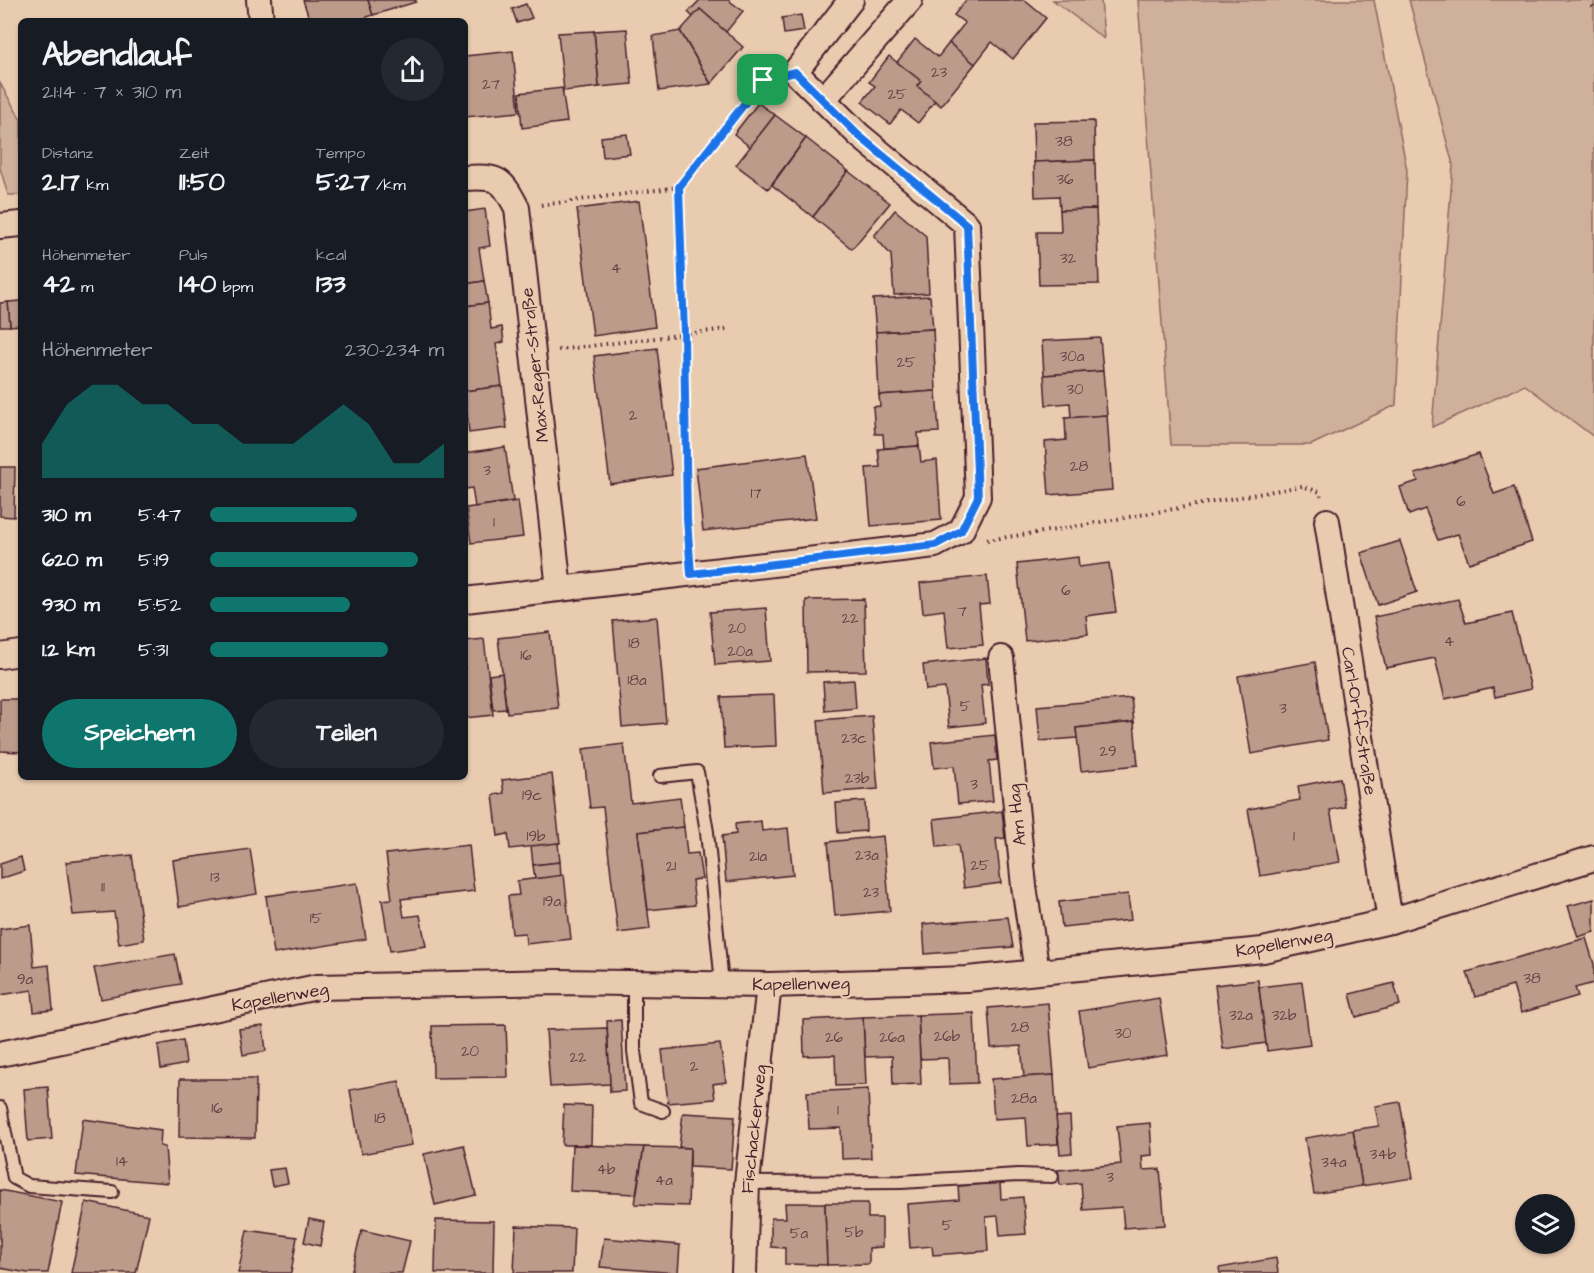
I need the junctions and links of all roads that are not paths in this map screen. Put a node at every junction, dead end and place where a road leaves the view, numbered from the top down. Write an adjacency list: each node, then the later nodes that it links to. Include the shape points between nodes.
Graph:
1 (259, 0): 4 (street)
2 (851, 0): 5 (street, via 795,72)
3 (910, 0): 5 (street)
4 (261, 18)
5 (823, 100): 10 (street, via 858,135 967,225 978,497 961,531 935,545)
6 (468, 178): 10 (street, Max-Reger-Straße, via 487,177 505,185 517,208)
7 (18, 224): 8 (street)
8 (0, 226)
9 (1327, 521): 17 (street, Carl-Orff-Straße)
10 (559, 589): 11 (street)
11 (468, 600)
12 (18, 653): 13 (street)
13 (0, 656)
14 (1000, 658): 18 (street, Am Hag)
15 (660, 776): 20 (lane, via 697,772)
16 (1594, 858): 17 (street, Kapellenweg)
17 (1390, 921): 18 (street, Kapellenweg, via 1263,950)
18 (1037, 972): 21 (street, Kapellenweg, via 955,980)
19 (634, 983): 20 (street, Kapellenweg); 22 (street, Kapellenweg, via 317,987); 24 (lane, via 634,1051 641,1103)
20 (723, 984): 21 (street, Kapellenweg)
21 (769, 985): 26 (street, Fischackerweg)
22 (0, 1054)
23 (0, 1108): 27 (lane, via 14,1178 29,1186)
24 (663, 1111)
25 (1052, 1176): 26 (lane)
26 (747, 1183): 28 (street, Fischackerweg)
27 (112, 1192)
28 (744, 1273)

